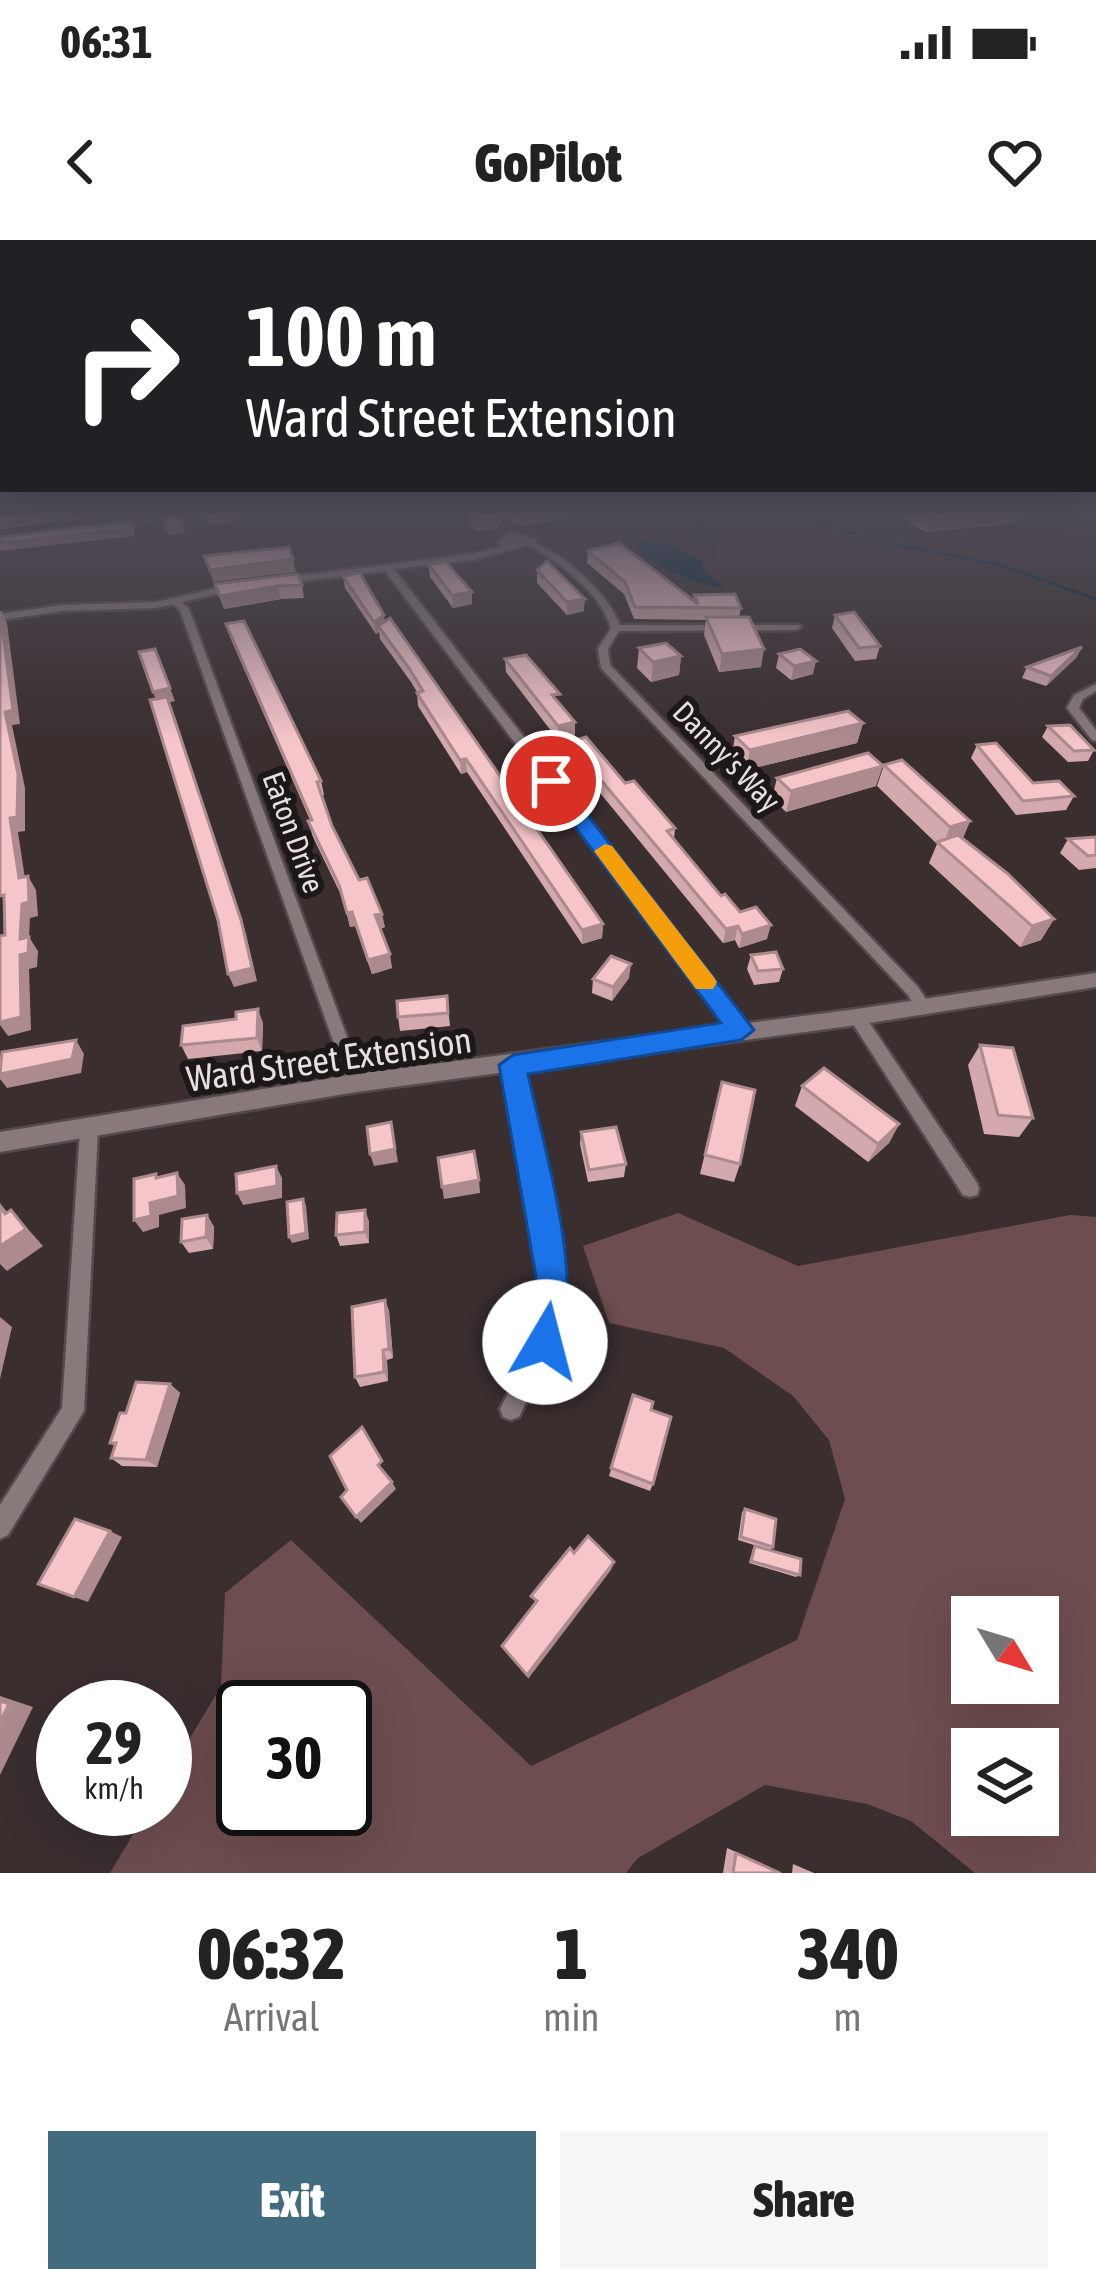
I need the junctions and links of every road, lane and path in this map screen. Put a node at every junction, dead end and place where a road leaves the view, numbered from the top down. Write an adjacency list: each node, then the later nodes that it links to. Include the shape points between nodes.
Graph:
1 (216, 589): 4 (street)
2 (404, 589): 13 (street)
3 (589, 589): 7 (street, via 613,612)
4 (176, 602): 5 (street); 15 (street, Eaton Drive)
5 (0, 617)
6 (796, 627): 7 (street)
7 (616, 628): 11 (street, Danny's Way, via 603,649 605,665)
8 (1096, 687): 9 (street, via 1073,702)
9 (1096, 739)
10 (1096, 980): 11 (street, Ward Street Extension)
11 (922, 1007): 12 (street, Ward Street Extension)
12 (857, 1017): 13 (street, Ward Street Extension); 18 (street)
13 (741, 1030): 14 (street, Ward Street Extension)
14 (513, 1065): 15 (street, Ward Street Extension); 19 (street, via 554,1282 545,1342)
15 (356, 1083): 16 (street, Ward Street Extension)
16 (89, 1130): 17 (street, Ward Street Extension); 20 (street, via 73,1411)
17 (0, 1142)
18 (970, 1189)
19 (512, 1409)
20 (0, 1528)

